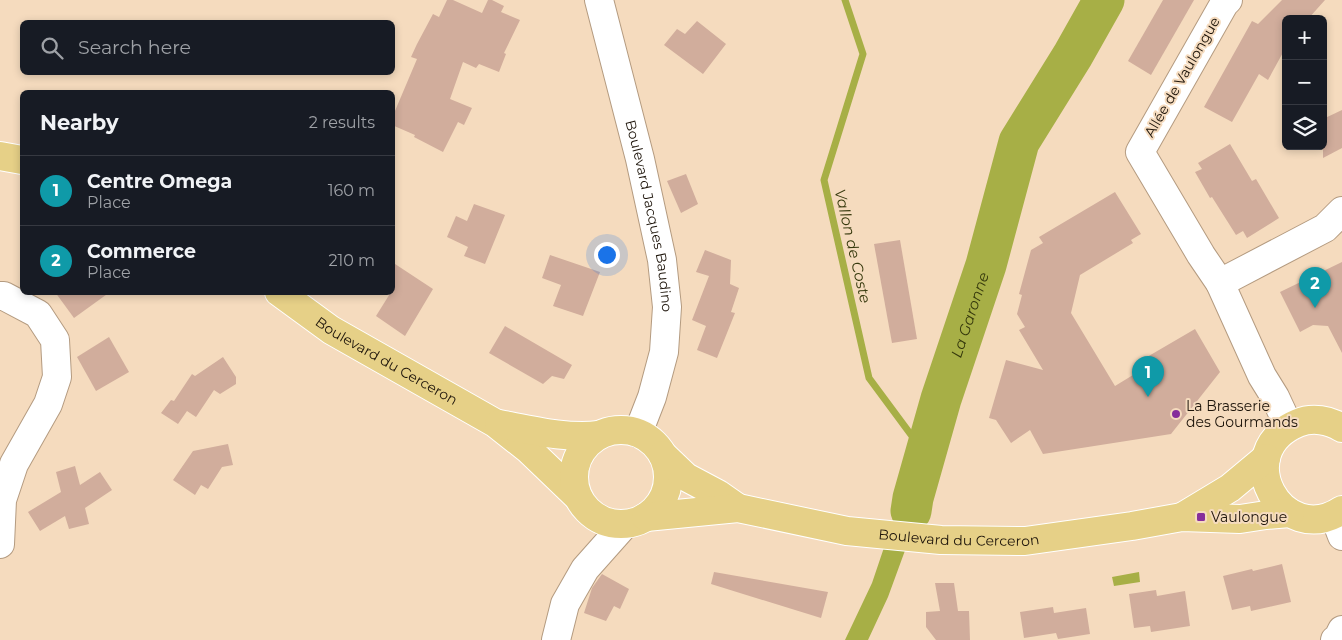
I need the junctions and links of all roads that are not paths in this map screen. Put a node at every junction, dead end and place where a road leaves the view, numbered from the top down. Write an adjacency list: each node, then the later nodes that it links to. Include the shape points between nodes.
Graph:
1 (599, 0): 12 (street, Boulevard Jacques Baudino, via 640,158 662,260 667,307 664,352)
2 (1228, 0): 6 (street, Allée de Vaulongue, via 1140,152)
3 (0, 156): 4 (main road)
4 (20, 160)
5 (1342, 211): 6 (street, via 1325,228)
6 (1220, 283): 10 (street, Allée de Vaulongue)
7 (283, 295): 9 (main road, Boulevard du Cerceron, via 331,330)
8 (0, 296): 22 (street, via 38,314 55,340 57,377 48,404 14,464 2,500)
9 (495, 423): 13 (main road, Boulevard du Cerceron, via 583,437); 16 (main road, Boulevard du Cerceron, via 528,449)
10 (1289, 427): 11 (main road, via 1314,420); 15 (main road, via 1278,435)
11 (1341, 427)
12 (638, 433): 13 (main road, via 625,430); 14 (main road, via 657,446)
13 (599, 435): 16 (main road, via 579,456 574,483)
14 (663, 456): 17 (main road, Boulevard du Cerceron, via 686,477); 20 (main road, via 668,469 664,496 656,508)
15 (1266, 458): 18 (main road, via 1269,490 1278,504); 19 (main road, Boulevard du Cerceron, via 1230,488)
16 (578, 497): 20 (main road, via 598,518 611,523)
17 (738, 508): 19 (main road, Boulevard du Cerceron, via 847,531 941,540 1025,541); 20 (main road, Boulevard du Cerceron)
18 (1290, 513): 19 (main road, Boulevard du Cerceron, via 1240,519); 21 (main road, via 1304,518)
19 (1182, 517)
20 (636, 520): 24 (street, via 585,569 565,604)
21 (1339, 520)
22 (0, 544)
23 (1342, 630): 25 (street)
24 (556, 640)
25 (1335, 640)

